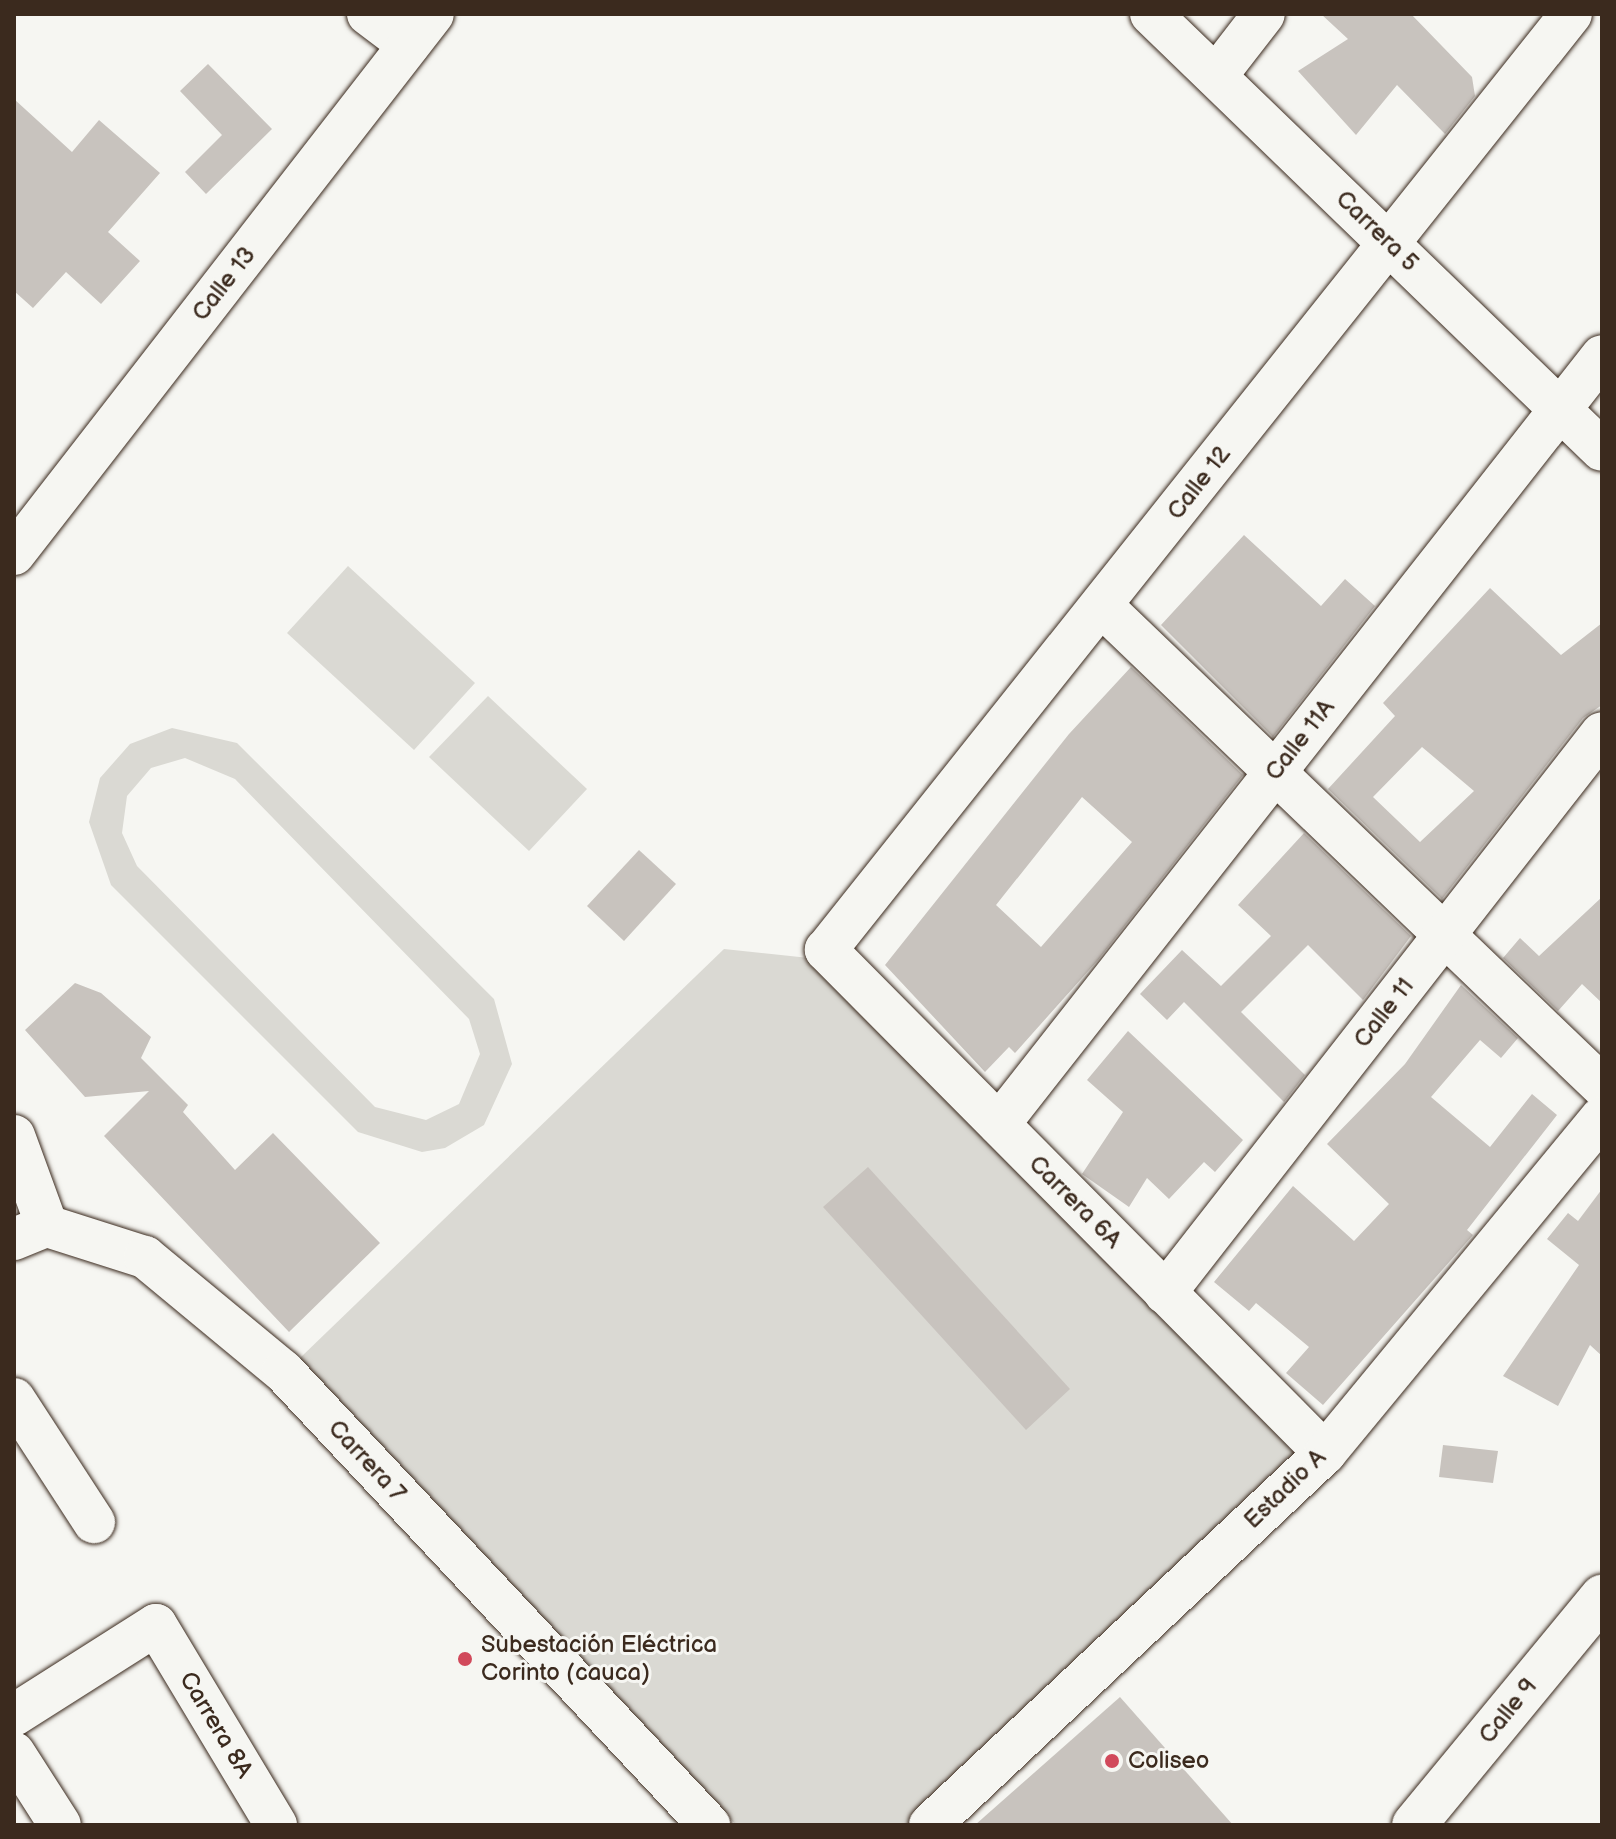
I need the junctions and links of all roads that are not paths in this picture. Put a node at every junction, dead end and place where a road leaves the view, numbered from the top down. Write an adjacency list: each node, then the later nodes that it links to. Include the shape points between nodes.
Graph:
1 (368, 14): 5 (street)
2 (1151, 14): 6 (street, Carrera 5)
3 (1264, 14): 6 (street)
4 (1571, 14): 7 (street, Calle 12)
5 (421, 30): 11 (street, Calle 13)
6 (1216, 76): 7 (street, Carrera 5)
7 (1386, 240): 9 (street, Carrera 5); 12 (street, Calle 12)
8 (1602, 356): 9 (street, Calle 11A)
9 (1560, 409): 10 (street, Carrera 5); 14 (street, Calle 11A)
10 (1602, 450)
11 (14, 554)
12 (1103, 607): 14 (street); 16 (street, Calle 12)
13 (1602, 733): 15 (street, Calle 11)
14 (1278, 768): 15 (street); 19 (street, Calle 11A)
15 (1443, 936): 17 (street); 22 (street, Calle 11)
16 (826, 950): 19 (street, Carrera 6A)
17 (1602, 1086)
18 (1602, 1117): 24 (street, Estadio A)
19 (999, 1124): 22 (street, Carrera 6A)
20 (14, 1136): 21 (street, Carrera 7)
21 (31, 1232): 31 (street, Carrera 7, via 145,1257 283,1371)
22 (1165, 1293): 24 (street, Carrera 6A)
23 (14, 1399): 25 (street)
24 (1325, 1453): 32 (street, Estadio A)
25 (94, 1522)
26 (1602, 1597): 33 (street, Calle 9)
27 (14, 1715): 30 (street, Carrera 8A, via 156,1625)
28 (14, 1753): 29 (street)
29 (60, 1825)
30 (276, 1825)
31 (709, 1825)
32 (930, 1825)
33 (1414, 1825)

